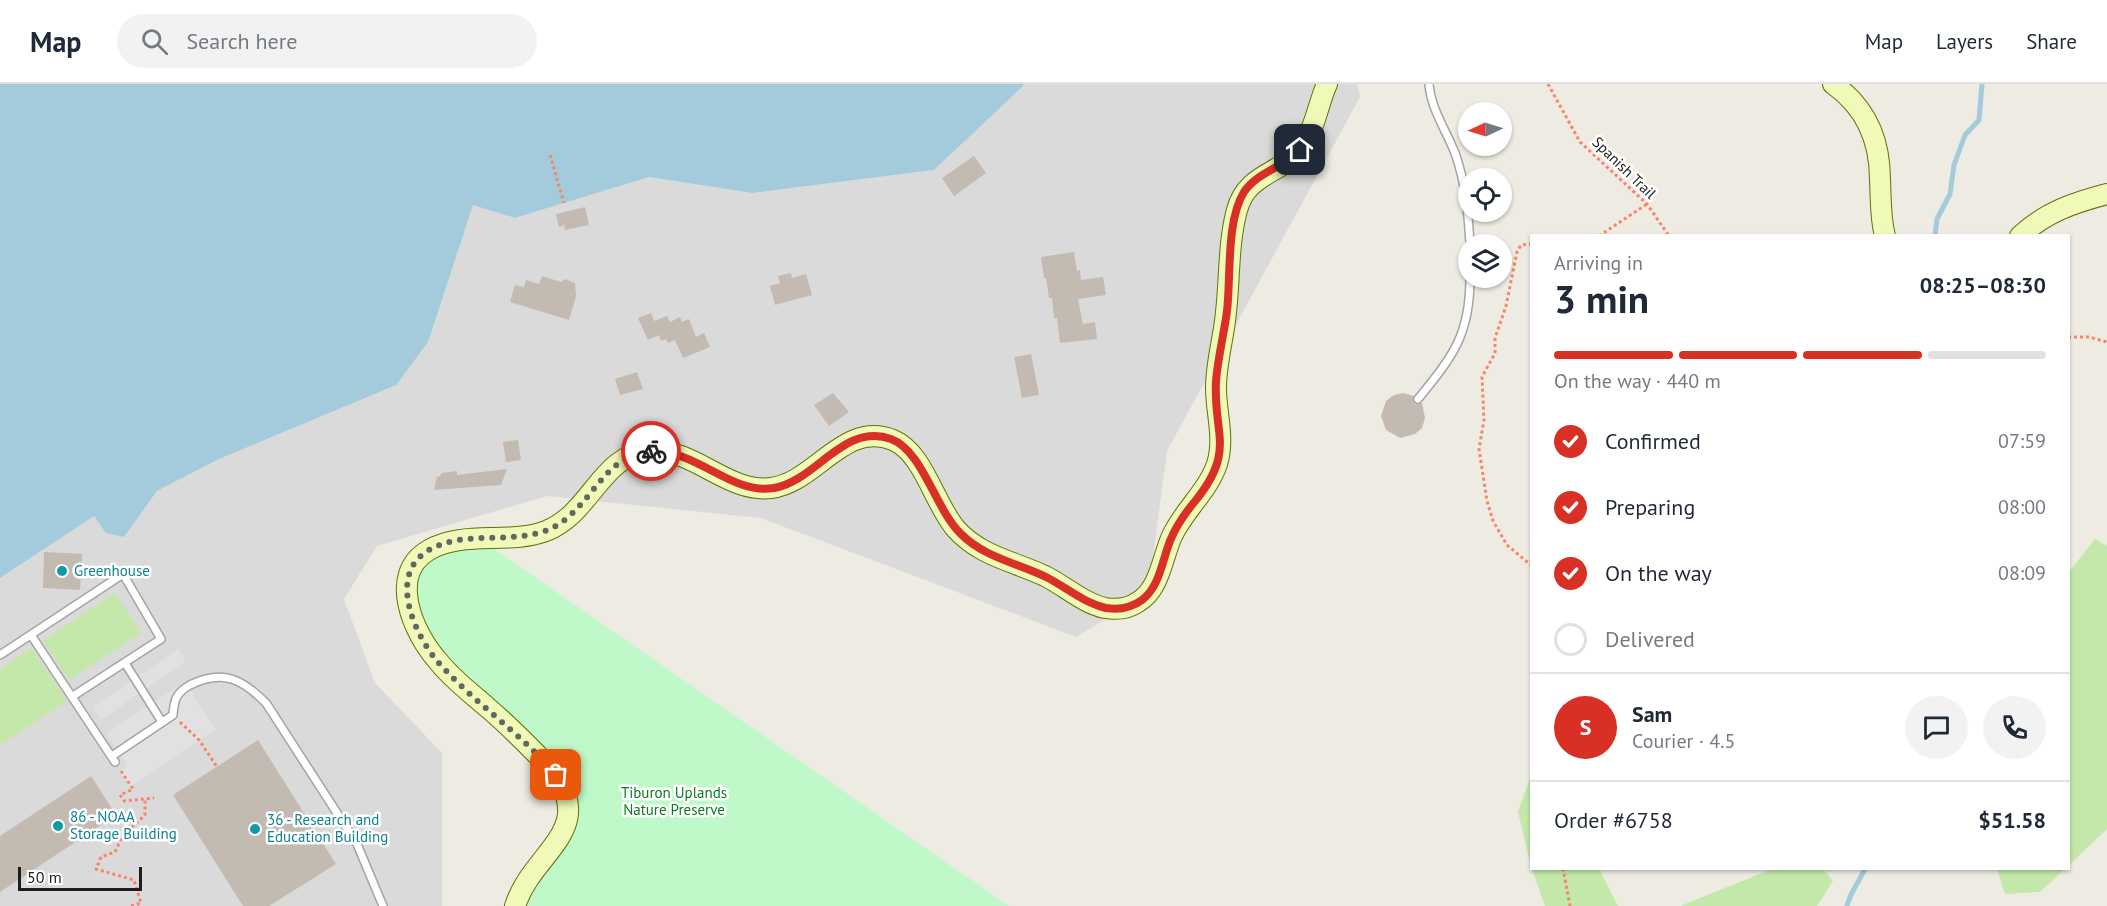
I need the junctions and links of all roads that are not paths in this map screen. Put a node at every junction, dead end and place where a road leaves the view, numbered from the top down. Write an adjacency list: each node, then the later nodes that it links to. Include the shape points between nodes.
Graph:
1 (1327, 84): 16 (street, via 1300,150 1251,184 1239,203 1216,381 1221,440 1218,459 1207,484 1175,529 1151,590 1134,605 1119,609 1098,606 1040,574 974,546 948,520 907,449 888,438 874,436 852,441 794,480 770,488 745,485 674,453 635,454 611,468 579,509 556,526 525,536 446,543 416,560 408,574 408,599 429,651 549,766 568,799 562,833 527,880)
2 (1429, 84): 5 (lane, via 1430,98 1466,188)
3 (1833, 84): 6 (street, via 1856,105 1875,139)
4 (2107, 194): 7 (street, via 2058,209)
5 (1469, 234)
6 (1885, 234)
7 (2022, 234)
8 (1470, 288): 9 (lane, via 1470,307 1462,336 1445,366)
9 (1418, 399)
10 (31, 634): 11 (lane); 12 (lane, via 123,574 161,639); 13 (lane)
11 (0, 655)
12 (125, 663): 13 (lane); 14 (lane)
13 (73, 696): 14 (lane, via 114,759)
14 (162, 722): 15 (lane, via 173,716 174,701 181,690 207,677 224,677 250,687 266,703 357,844)
15 (383, 906)
16 (515, 906)

